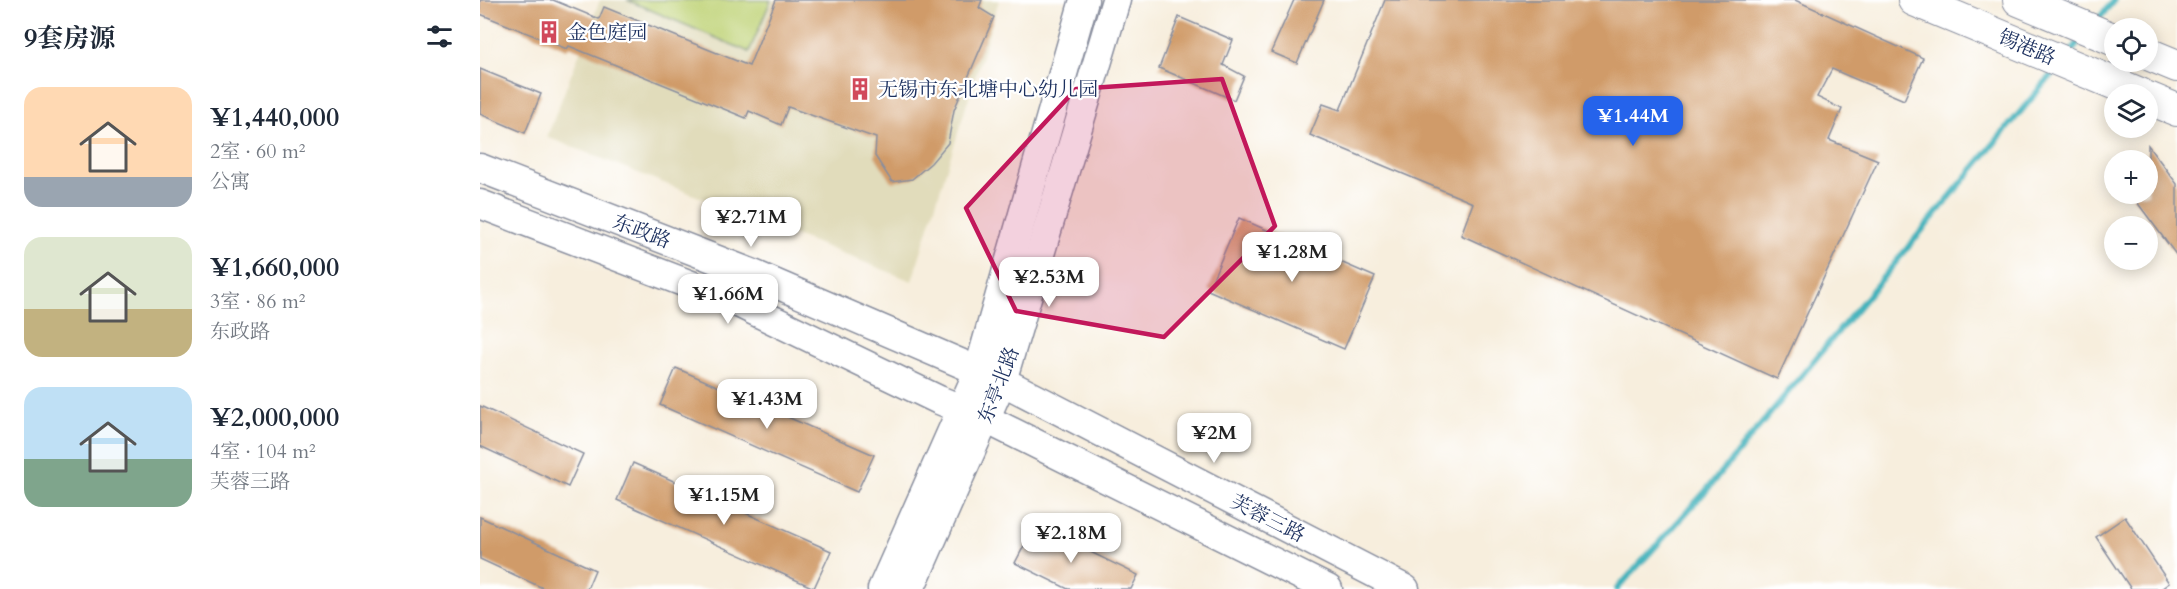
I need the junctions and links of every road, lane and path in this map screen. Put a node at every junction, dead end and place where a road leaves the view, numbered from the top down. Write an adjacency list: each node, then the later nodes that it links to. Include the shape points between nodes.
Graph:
1 (1084, 0): 13 (main road, 东亭北路)
2 (1116, 0): 13 (main road, 东亭北路)
3 (1914, 0): 8 (main road, 锡港路)
4 (2019, 0): 5 (main road, 锡港路)
5 (2104, 35)
6 (2158, 58): 7 (main road)
7 (2177, 66)
8 (2115, 84)
9 (2158, 102): 10 (main road)
10 (2177, 110)
11 (480, 168): 13 (main road, 东政路, via 751,273)
12 (480, 204): 14 (main road, 东政路, via 738,303)
13 (990, 377): 14 (main road, 东亭北路); 18 (main road, 芙蓉三路)
14 (974, 414): 15 (main road, 东亭北路); 16 (main road, 东亭北路); 17 (main road, 芙蓉三路)
15 (882, 589)
16 (910, 589)
17 (1328, 589)
18 (1405, 589)

